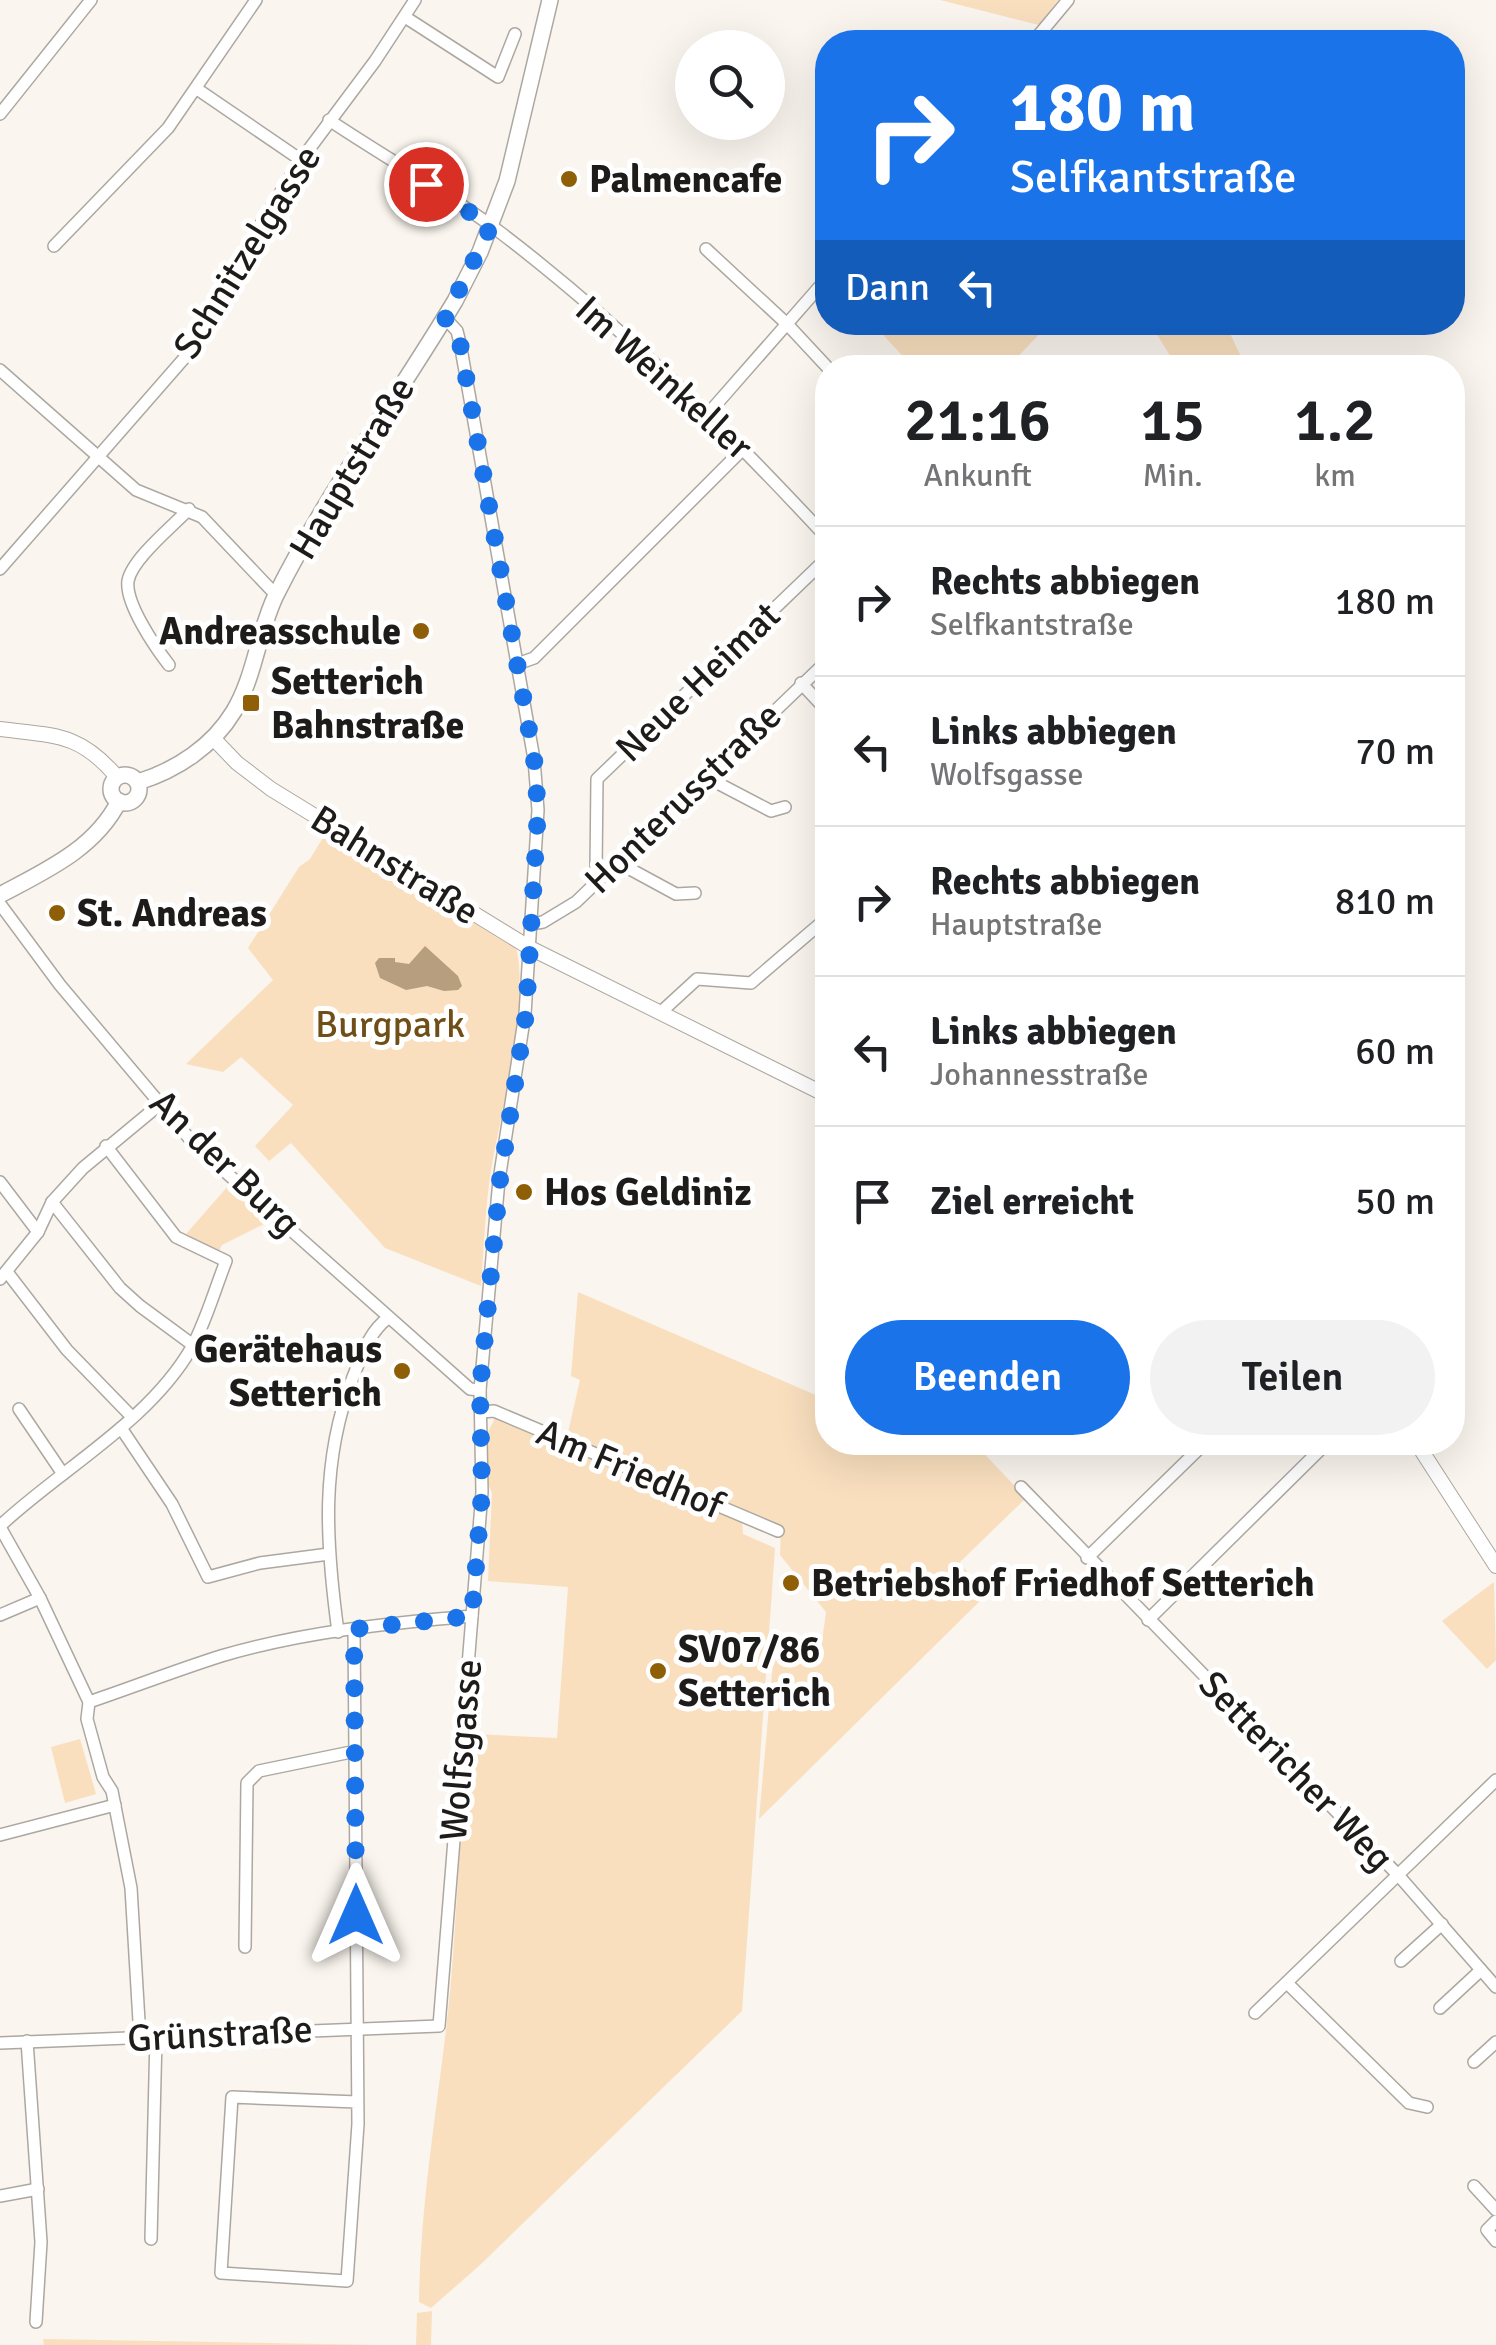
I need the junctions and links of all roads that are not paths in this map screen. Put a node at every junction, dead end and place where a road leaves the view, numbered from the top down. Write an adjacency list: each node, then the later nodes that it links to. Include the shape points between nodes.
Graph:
1 (91, 0): 10 (street)
2 (256, 0): 9 (street)
3 (415, 0): 6 (street, Schnitzelgasse)
4 (550, 0): 13 (main road, Hauptstraße)
5 (1068, 0): 7 (street)
6 (405, 17): 8 (street, via 498,77); 11 (street, Schnitzelgasse)
7 (1043, 30)
8 (515, 34)
9 (197, 89): 12 (street); 14 (street)
10 (0, 114)
11 (330, 120): 12 (street, Schnitzelgasse); 13 (street, Im Weinkeller)
12 (301, 160): 25 (street, Schnitzelgasse, via 201,340)
13 (491, 226): 17 (main road, Hauptstraße); 23 (street, Im Weinkeller)
14 (54, 246)
15 (706, 249): 18 (street)
16 (815, 292): 18 (street)
17 (445, 318): 19 (main road, Hauptstraße); 20 (street, Wolfsgasse)
18 (787, 324): 21 (street); 23 (street)
19 (436, 332): 20 (street); 30 (main road, Hauptstraße)
20 (460, 343): 31 (street, Wolfsgasse)
21 (816, 355)
22 (2, 377): 25 (street)
23 (706, 415): 24 (street, Im Weinkeller)
24 (744, 448): 27 (street, Im Weinkeller); 31 (street, via 534,658)
25 (97, 455): 26 (street, via 145,496); 28 (street, Schnitzelgasse)
26 (189, 510): 30 (street); 32 (street, via 128,578 138,615)
27 (815, 525)
28 (0, 569)
29 (815, 570): 44 (street, Neue Heimat, via 597,779 596,870)
30 (276, 595): 37 (main road, Hauptstraße, via 240,698)
31 (517, 664): 48 (street, Wolfsgasse, via 538,810)
32 (169, 665)
33 (815, 671): 34 (street, Honterusstraße)
34 (801, 683): 35 (street); 39 (street, Honterusstraße)
35 (815, 698)
36 (0, 729): 38 (street, via 72,739)
37 (213, 738): 40 (main road, Hauptstraße, via 164,774); 50 (street, Bahnstraße, via 272,789)
38 (116, 777): 40 (main road, via 127,774); 41 (main road, via 111,789)
39 (706, 777): 42 (street, via 771,811); 43 (street, Honterusstraße)
40 (138, 782): 41 (main road, via 135,799)
41 (119, 801): 46 (main road, via 106,824 69,857)
42 (785, 807)
43 (617, 862): 44 (street, Honterusstraße); 45 (street, via 676,894)
44 (602, 877): 48 (street, Honterusstraße, via 576,902)
45 (695, 893)
46 (0, 895)
47 (0, 904): 53 (street, An der Burg)
48 (532, 924): 50 (street, Wolfsgasse)
49 (815, 928): 51 (street, via 751,982 696,979)
50 (530, 948): 51 (street, Bahnstraße); 61 (street, Wolfsgasse)
51 (660, 1012): 52 (street, Bahnstraße)
52 (815, 1090)
53 (159, 1105): 54 (street); 59 (street, An der Burg)
54 (106, 1146): 56 (street); 60 (street, via 176,1237 226,1261)
55 (0, 1182): 57 (street)
56 (52, 1202): 57 (street); 60 (street, via 120,1288)
57 (38, 1232): 58 (street)
58 (4, 1275): 64 (street)
59 (388, 1318): 61 (street, An der Burg, via 470,1389); 73 (street, via 364,1350 339,1418 328,1483)
60 (193, 1345): 64 (street)
61 (480, 1390): 63 (street, Wolfsgasse)
62 (19, 1408): 69 (street)
63 (481, 1412): 72 (street, Am Friedhof, via 494,1411); 78 (street, Wolfsgasse)
64 (132, 1418): 65 (street)
65 (121, 1428): 69 (street); 73 (street, via 172,1504 208,1577)
66 (1193, 1455): 74 (street)
67 (1315, 1455): 79 (street)
68 (1424, 1455): 75 (street)
69 (63, 1474): 71 (street)
70 (1021, 1487): 74 (street, Settericher Weg)
71 (0, 1526): 76 (street)
72 (778, 1532)
73 (328, 1554): 81 (street)
74 (1088, 1558): 79 (street, Settericher Weg)
75 (1496, 1566)
76 (40, 1598): 77 (street); 82 (street)
77 (0, 1615)
78 (472, 1616): 80 (street); 96 (street, Wolfsgasse)
79 (1148, 1620): 87 (street, Settericher Weg)
80 (354, 1629): 81 (street); 83 (street)
81 (338, 1632): 82 (street, via 222,1656)
82 (89, 1702): 85 (street, via 87,1719)
83 (356, 1751): 89 (street, via 258,1771 246,1784); 97 (street)
84 (1496, 1780): 87 (street)
85 (115, 1805): 86 (street); 99 (street, via 131,1888)
86 (0, 1835)
87 (1399, 1876): 88 (street, Settericher Weg); 92 (street)
88 (1442, 1924): 90 (street); 91 (street, Settericher Weg)
89 (245, 1947)
90 (1400, 1960)
91 (1482, 1970): 93 (street, Settericher Weg); 94 (street)
92 (1286, 1983): 95 (street); 105 (street, via 1409,2103)
93 (1496, 1988)
94 (1440, 2008)
95 (1256, 2013)
96 (439, 2026): 97 (street, Grünstraße)
97 (356, 2027): 98 (street, Grünstraße); 104 (street)
98 (156, 2037): 99 (street, Grünstraße); 111 (street)
99 (140, 2038): 101 (street, Grünstraße)
100 (0, 2042): 101 (street, Grünstraße)
101 (28, 2042): 107 (street)
102 (1496, 2042): 103 (street)
103 (1474, 2062)
104 (357, 2102): 104 (street, via 348,2281 221,2273 232,2097)
105 (1426, 2106)
106 (1474, 2186): 109 (street)
107 (38, 2189): 108 (street); 113 (street)
108 (0, 2196)
109 (1496, 2210)
110 (1496, 2221): 112 (street, via 1487,2230)
111 (152, 2239)
112 (1496, 2241)
113 (36, 2322)

